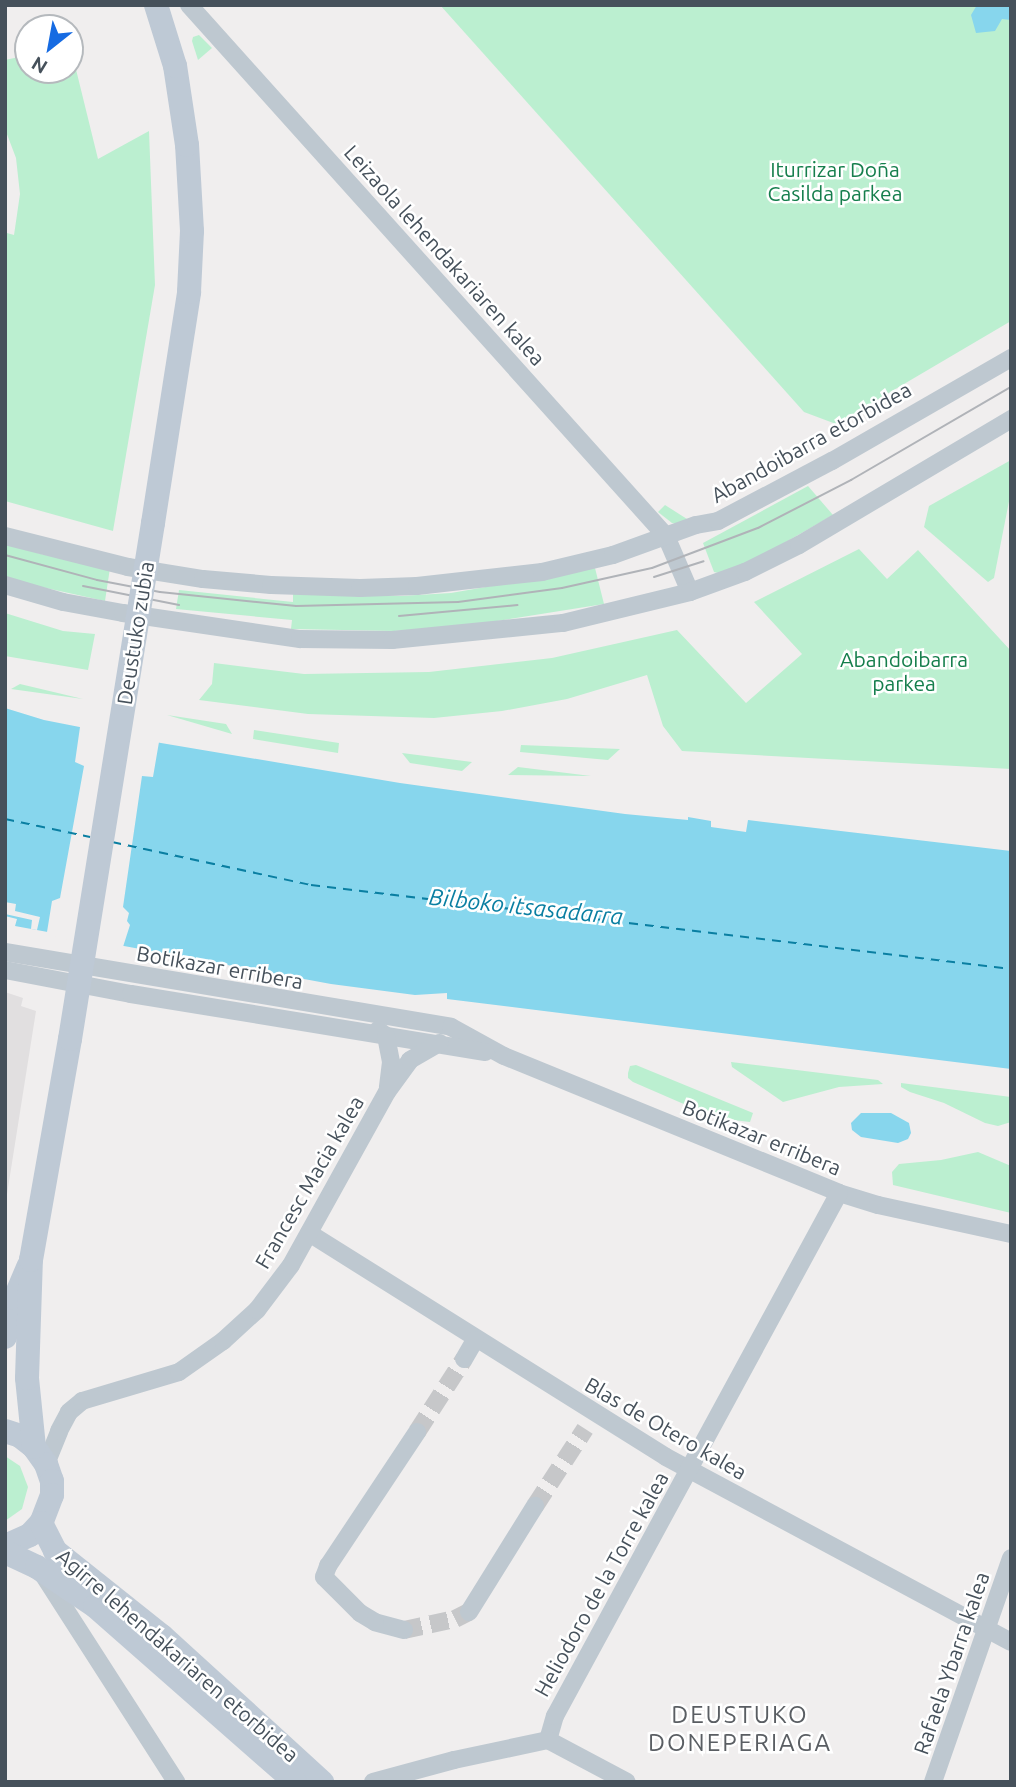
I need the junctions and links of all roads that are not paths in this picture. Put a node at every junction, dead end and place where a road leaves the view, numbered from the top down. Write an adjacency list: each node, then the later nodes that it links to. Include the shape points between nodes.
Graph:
1 (189, 5): 6 (street, Leizaola lehendakariaren kalea)
2 (158, 8): 19 (main road, Deustuko zubia, bridge, via 175,66 187,145 192,231 189,292)
3 (1011, 358): 6 (street, Abandoibarra etorbidea, via 718,521)
4 (1011, 419): 8 (street, via 799,545)
5 (5, 536): 6 (street, Abandoibarra etorbidea, via 109,563 203,579 360,589 542,572)
6 (666, 536): 8 (street, Leizaola lehendakariaren kalea)
7 (5, 585): 8 (street, via 63,602 209,628 300,639 392,640 563,623)
8 (690, 592)
9 (5, 952): 11 (street, Botikazar erribera)
10 (5, 970): 12 (street, Botikazar erribera)
11 (347, 1012): 12 (street); 14 (street, Botikazar erribera, via 451,1027)
12 (386, 1036): 13 (street, Botikazar erribera); 15 (street, Francesc Macia kalea, via 391,1062)
13 (439, 1042): 14 (street, Botikazar erribera); 15 (street, Francesc Macia kalea, via 410,1060)
14 (504, 1056): 16 (street, Botikazar erribera)
15 (387, 1092): 17 (street, Francesc Macia kalea)
16 (839, 1193): 18 (street, Botikazar erribera); 26 (street, Heliodoro de la Torre kalea)
17 (309, 1233): 21 (street, Blas de Otero kalea); 25 (street, Francesc Macia kalea, via 257,1310 223,1341 179,1372 82,1401)
18 (1011, 1234)
19 (31, 1260): 20 (main road, Deustuko zubia); 25 (main road, Deustuko zubia, via 27,1378)
20 (5, 1337)
21 (475, 1340): 22 (street); 26 (street, Blas de Otero kalea, via 589,1422)
22 (464, 1359)
23 (5, 1431): 25 (main road, via 20,1436)
24 (417, 1432): 35 (street, via 324,1577 360,1613)
25 (40, 1455): 28 (main road, Deustuko zubia, via 52,1495)
26 (689, 1471): 34 (street, Blas de Otero kalea); 37 (street, Heliodoro de la Torre kalea, via 555,1716)
27 (535, 1506): 33 (street)
28 (41, 1523): 29 (main road, via 30,1535); 40 (main road, Agirre lehendakariaren etorbidea, via 55,1551 162,1636)
29 (5, 1546)
30 (5, 1552): 32 (main road, Agirre lehendakariaren etorbidea)
31 (1011, 1558): 34 (street, Rafaela Ybarra kalea)
32 (37, 1567): 38 (street); 39 (main road, Agirre lehendakariaren etorbidea, via 95,1606)
33 (469, 1612)
34 (988, 1628): 36 (street, Blas de Otero kalea); 43 (street, Rafaela Ybarra kalea)
35 (404, 1630)
36 (1011, 1642)
37 (548, 1740): 41 (street); 42 (street)
38 (176, 1782)
39 (295, 1782)
40 (322, 1782)
41 (373, 1782)
42 (627, 1782)
43 (933, 1782)

